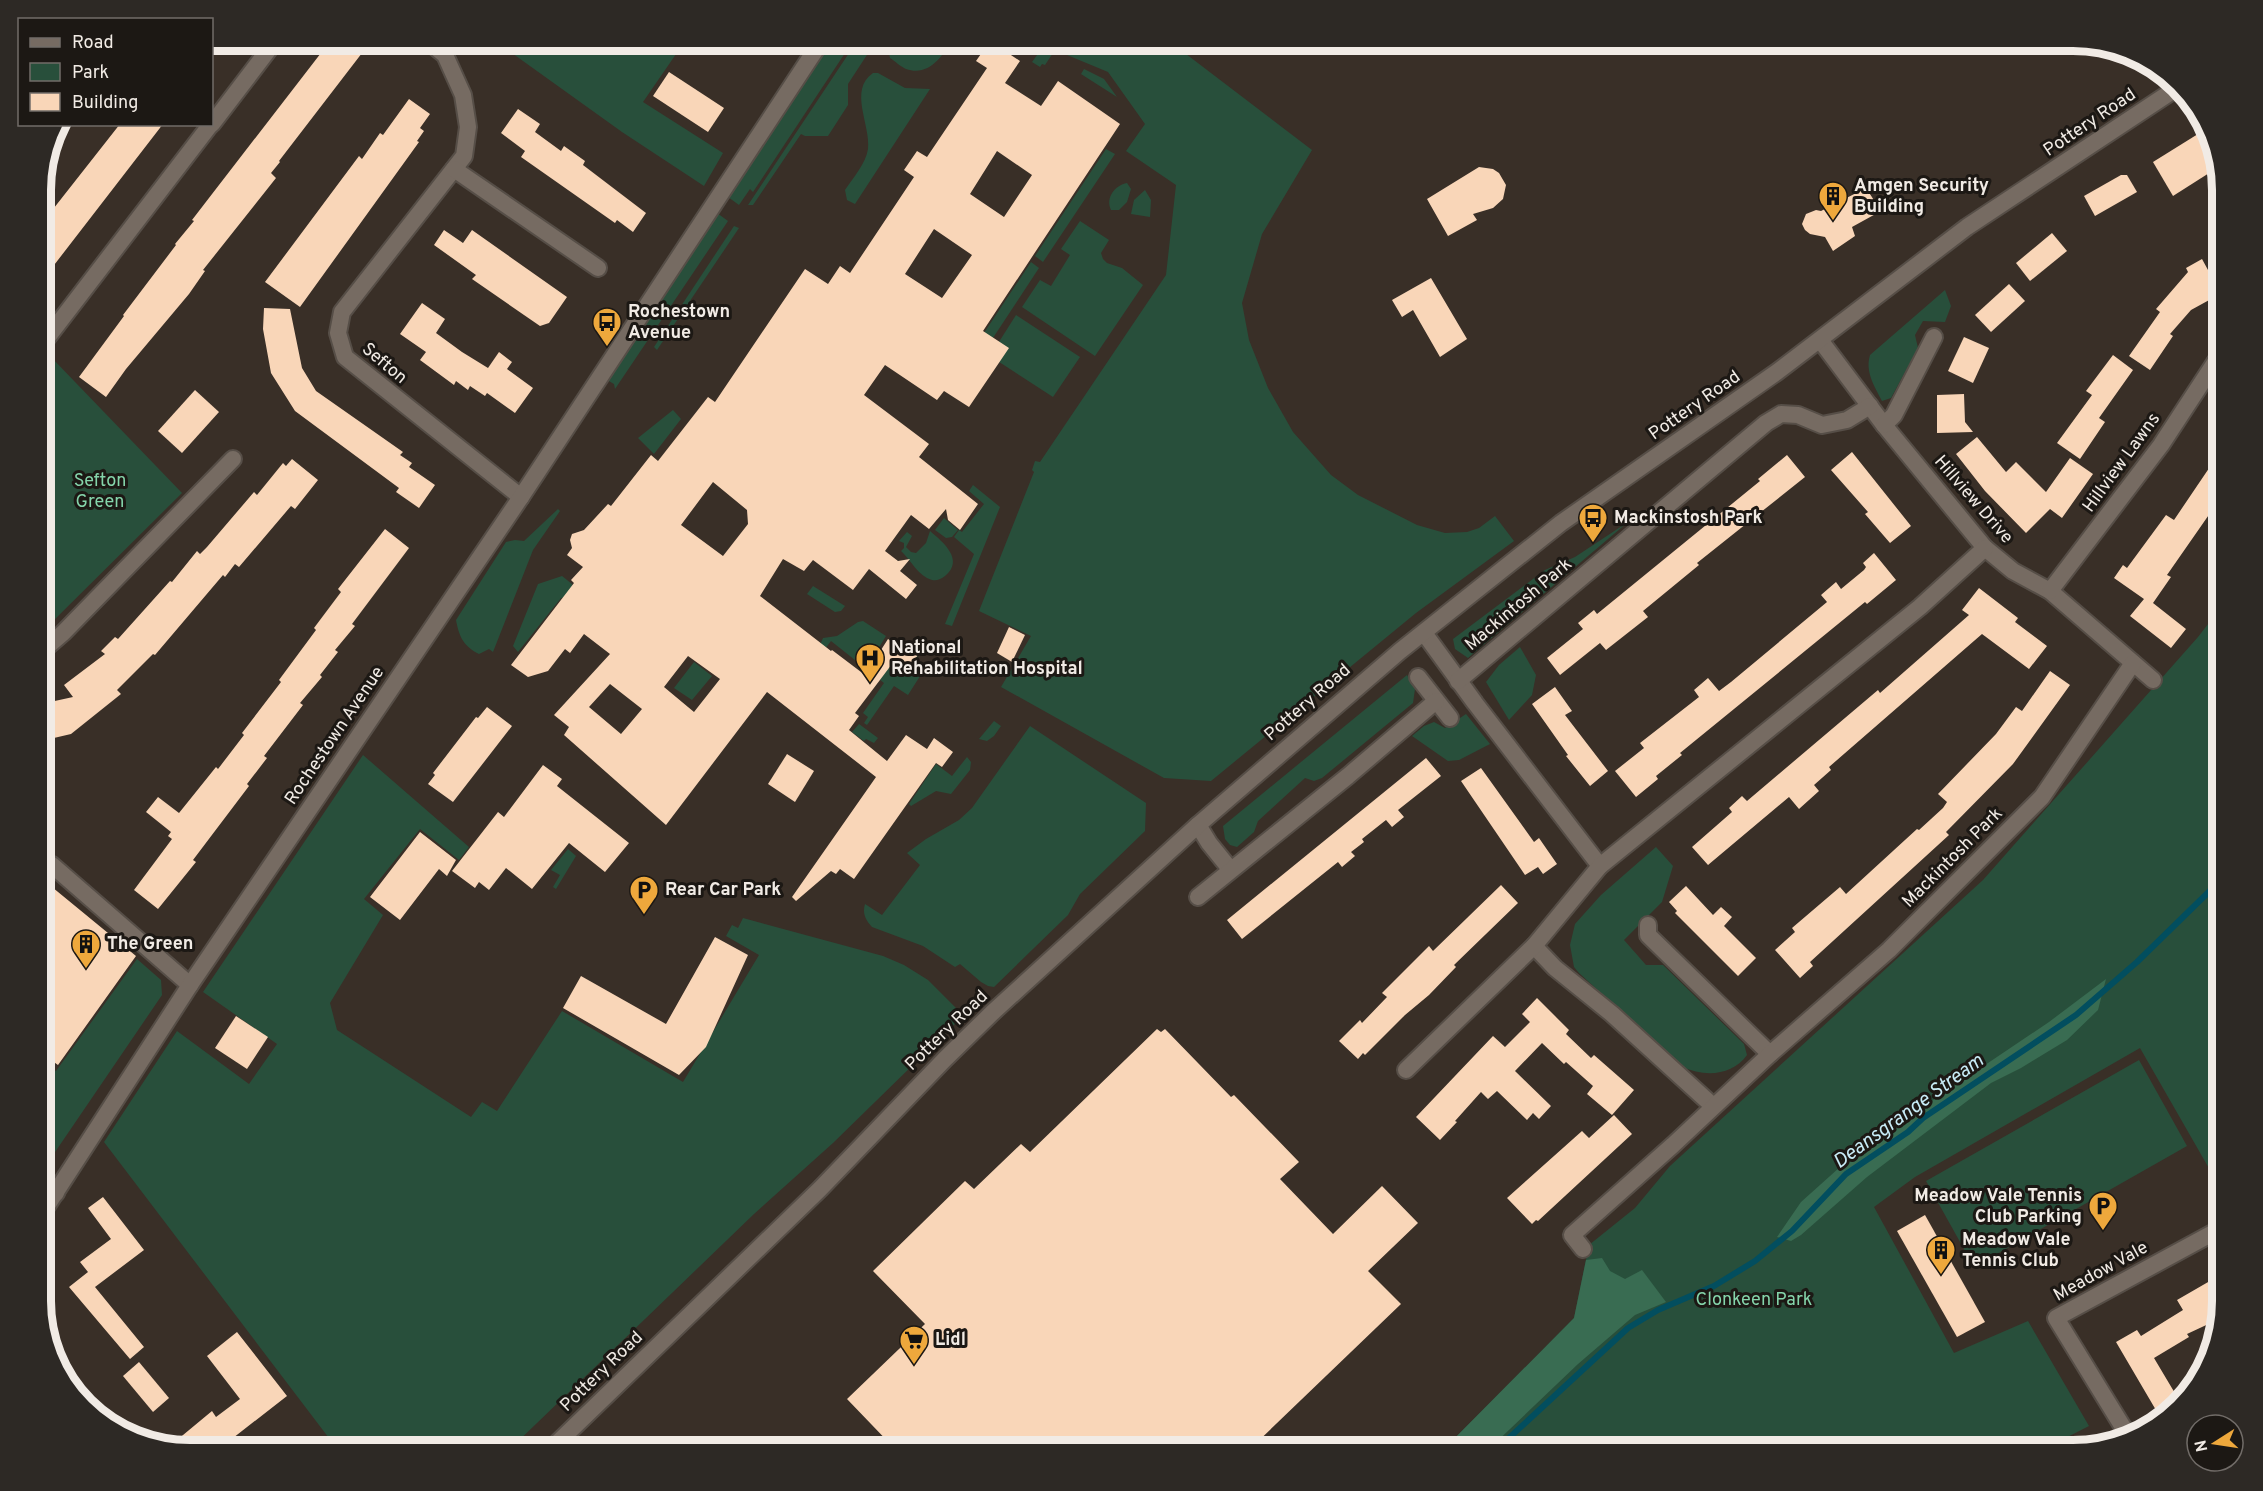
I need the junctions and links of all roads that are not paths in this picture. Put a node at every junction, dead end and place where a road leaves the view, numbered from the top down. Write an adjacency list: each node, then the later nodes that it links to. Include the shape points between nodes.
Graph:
1 (268, 51): 5 (street)
2 (440, 51): 7 (street, Sefton, via 463,95 468,127 464,156)
3 (815, 51): 16 (street, Rochestown Avenue)
4 (2171, 92): 11 (street, Pottery Road, via 1967,227)
5 (213, 123)
6 (210, 126): 9 (street)
7 (454, 169): 8 (street); 16 (street, Sefton, via 342,312 338,333 345,357)
8 (598, 268)
9 (51, 333)
10 (1934, 337): 14 (street, via 1894,415)
11 (1820, 340): 13 (street, Hillview Drive); 19 (street, Pottery Road, via 1561,524)
12 (2212, 368): 18 (street, Hillview Lawns, via 2161,445)
13 (1870, 406): 14 (street, Hillview Drive); 24 (street, Mackintosh Park, via 1847,420 1822,425 1798,415 1781,414 1766,423)
14 (1884, 425): 17 (street, Hillview Drive)
15 (233, 459): 20 (street)
16 (521, 497): 34 (street, Rochestown Avenue)
17 (1985, 548): 18 (street, Hillview Drive, via 2013,571); 29 (street, via 1920,607)
18 (2050, 591): 21 (street, Hillview Drive)
19 (1424, 633): 24 (street, Mackintosh Park); 27 (street, Pottery Road)
20 (51, 643)
21 (2133, 663): 23 (street, Hillview Drive); 35 (street, Mackintosh Park, via 2042,797 1889,950)
22 (1418, 677): 25 (street)
23 (2153, 680)
24 (1458, 681): 29 (street, Mackintosh Park)
25 (1436, 701): 26 (street); 30 (street)
26 (1450, 718)
27 (1198, 825): 30 (street); 44 (street, Pottery Road, via 984,1021 820,1189)
28 (51, 865): 34 (street)
29 (1600, 866): 33 (street)
30 (1230, 869): 31 (street)
31 (1198, 897)
32 (1648, 926): 35 (street, via 1648,935)
33 (1534, 946): 36 (street); 37 (street, via 1554,968 1612,1014)
34 (190, 986): 39 (street, Rochestown Avenue)
35 (1770, 1054): 37 (street, Mackintosh Park)
36 (1406, 1070)
37 (1713, 1106): 42 (street, Mackintosh Park, via 1572,1236)
38 (51, 1189): 39 (street)
39 (56, 1193): 40 (street, Rochestown Avenue)
40 (51, 1200)
41 (2212, 1234): 43 (street, Meadow Vale, via 2056,1318)
42 (1583, 1249)
43 (2125, 1430)
44 (560, 1440)

